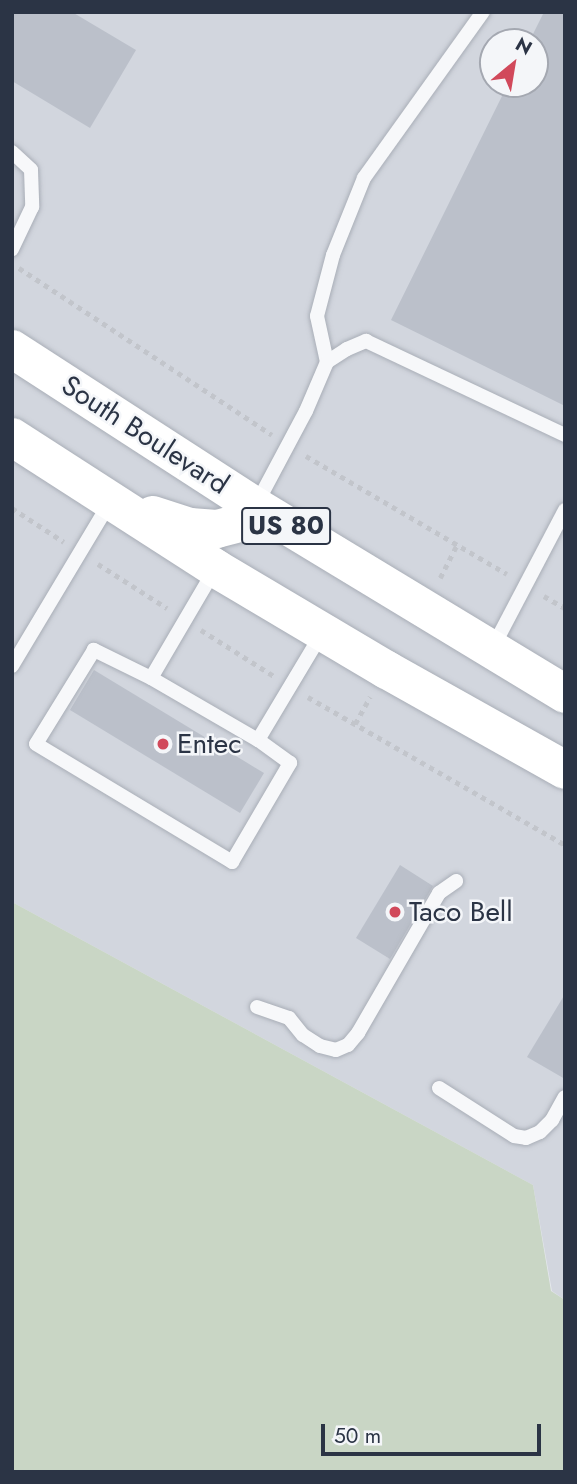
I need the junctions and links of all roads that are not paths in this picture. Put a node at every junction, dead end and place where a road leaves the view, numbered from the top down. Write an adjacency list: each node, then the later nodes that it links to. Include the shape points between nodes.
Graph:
1 (483, 12): 5 (lane, via 364,178 333,255 317,316)
2 (12, 152): 3 (lane, via 31,170 32,207)
3 (12, 249)
4 (12, 349): 10 (highway, South Boulevard / US 80)
5 (327, 362): 6 (lane, via 366,341); 10 (lane)
6 (565, 435)
7 (14, 443): 8 (highway, US 80)
8 (57, 467): 9 (highway, US 80); 10 (highway, via 159,517 190,527 217,529 239,523)
9 (111, 501): 12 (highway, US 80); 15 (lane)
10 (255, 506): 14 (highway, South Boulevard / US 80)
11 (565, 510): 14 (lane)
12 (215, 568): 13 (highway, US 80); 16 (lane)
13 (322, 632): 18 (lane); 19 (highway, US 80)
14 (491, 651): 17 (highway, South Boulevard / US 80)
15 (12, 666)
16 (150, 678): 18 (lane); 18 (lane, via 94,650 36,744 232,862 290,762)
17 (565, 694)
18 (258, 740)
19 (565, 770)
20 (456, 881): 21 (lane, via 439,893 348,1045 336,1050 320,1046 289,1018)
21 (257, 1007)
22 (439, 1088): 23 (lane, via 514,1136 526,1138 552,1120)
23 (565, 1097)

